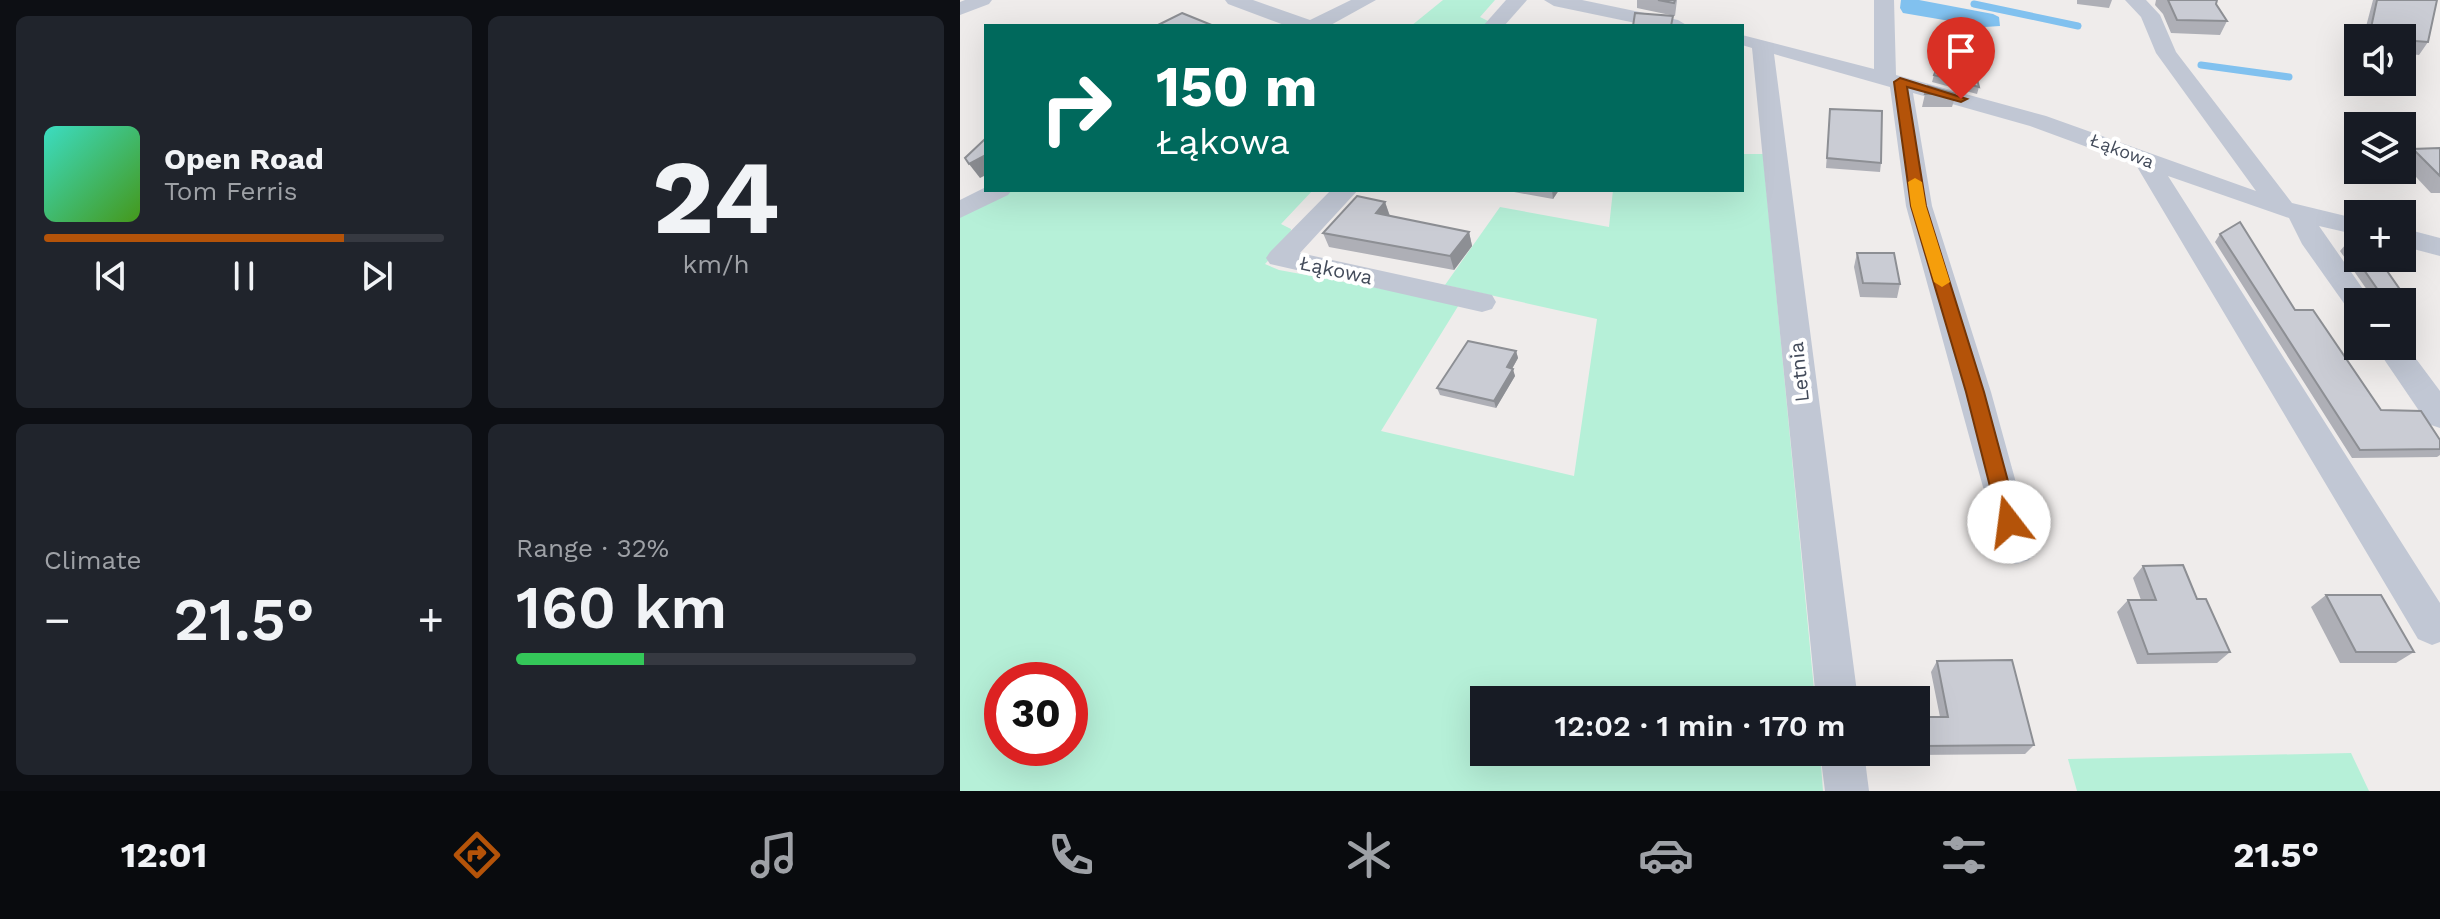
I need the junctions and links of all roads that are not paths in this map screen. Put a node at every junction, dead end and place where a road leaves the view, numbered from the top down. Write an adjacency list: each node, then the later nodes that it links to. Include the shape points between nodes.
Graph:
1 (982, 0): 8 (street)
2 (1235, 0): 10 (street)
3 (1366, 0): 11 (street)
4 (1517, 0): 12 (street)
5 (1554, 0): 9 (street)
6 (1884, 0): 14 (street)
7 (2135, 0): 19 (street, via 2150,15 2166,53)
8 (960, 9)
9 (1683, 22)
10 (1301, 24)
11 (1318, 24)
12 (1495, 24)
13 (1752, 42): 14 (street, Łąkowa); 29 (street, Letnia)
14 (1892, 79): 15 (street, Łąkowa, via 2038,121); 27 (street, via 1919,206)
15 (2147, 162): 19 (street, Łąkowa); 28 (street)
16 (995, 192): 18 (street)
17 (1343, 192): 24 (street, Łąkowa, via 1280,258)
18 (960, 210)
19 (2291, 211): 20 (street, Łąkowa); 23 (street)
20 (2344, 224)
21 (2416, 241): 22 (street)
22 (2440, 247)
23 (2348, 288)
24 (1482, 302)
25 (2400, 360): 26 (street)
26 (2440, 415)
27 (2016, 548)
28 (2432, 626)
29 (1835, 686)
30 (1844, 766): 31 (street)
31 (1847, 791)

